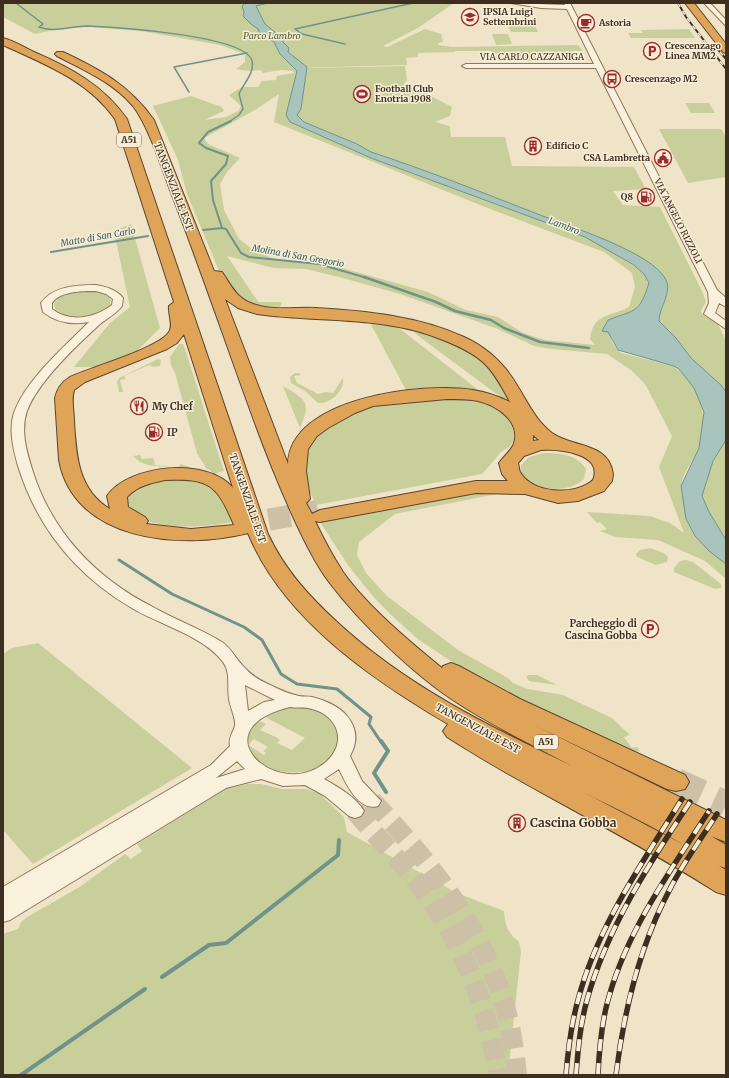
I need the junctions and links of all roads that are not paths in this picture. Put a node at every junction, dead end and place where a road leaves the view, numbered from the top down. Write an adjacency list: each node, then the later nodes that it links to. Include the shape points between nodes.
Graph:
1 (514, 3): 5 (street, via 539,6)
2 (689, 3): 10 (highway)
3 (696, 3): 7 (highway)
4 (707, 3): 6 (street)
5 (568, 5): 12 (street, VIA ANGELO RIZZOLI)
6 (726, 23)
7 (726, 40)
8 (3, 41): 15 (highway, TANGENZIALE EST / A51, via 86,84 117,112 126,130)
9 (52, 50): 13 (highway, TANGENZIALE EST / A51, via 108,79 141,109 151,127)
10 (726, 50)
11 (466, 66): 12 (street, VIA CARLO CAZZANIGA)
12 (598, 66): 14 (street, VIA ANGELO RIZZOLI)
13 (200, 254): 22 (highway, via 211,263 223,289 249,308 376,318 436,332 471,346 498,368 537,431 548,440); 25 (highway, TANGENZIALE EST / A51, via 282,472)
14 (713, 292): 16 (street, VIA ANGELO RIZZOLI); 18 (street)
15 (181, 299): 26 (highway, TANGENZIALE EST / A51, via 256,526 264,548); 26 (highway, via 176,308 179,327 172,340 72,382 66,390 64,398 70,468 81,492 104,514 124,524 174,534 208,534 236,529 190,529 135,520 124,514 116,498 128,486 151,477 188,475 210,478 227,491 253,543 266,559)
16 (726, 306): 18 (street, VIA ANGELO RIZZOLI)
17 (104, 315): 19 (street); 19 (street, via 113,310 118,302 115,295 104,290 70,290 56,295 47,303 46,308 51,314); 21 (street)
18 (718, 316): 20 (street)
19 (73, 320): 21 (street, via 80,328)
20 (726, 326)
21 (77, 341): 28 (street, via 33,389 23,404 18,420 20,451 27,478 40,508 57,536 101,580 147,610 214,644 226,654)
22 (561, 445): 23 (highway, via 539,445); 24 (highway, via 584,451 599,461 604,474 601,483 591,491 570,496 552,496)
23 (514, 459): 24 (highway, via 512,478); 25 (highway, via 493,476 480,481); 25 (highway, via 525,437 524,426 513,412 493,400 473,394 453,393 366,402 318,426 302,441 297,464)
24 (525, 488): 25 (highway, via 480,486)
25 (313, 515): 27 (highway, TANGENZIALE EST / A51, via 336,577)
26 (273, 562): 29 (highway, TANGENZIALE EST / A51, via 296,594 315,614)
27 (382, 627): 36 (highway, A51, via 480,689); 39 (highway, TANGENZIALE EST / A51, via 428,670 484,708 534,736)
28 (236, 669): 30 (street, via 255,683); 31 (street, via 237,699)
29 (379, 669): 40 (highway, TANGENZIALE EST / A51, via 419,696 478,729 632,805); 41 (highway, via 413,702 469,740)
30 (295, 701): 31 (street, via 265,707); 33 (street, via 325,707 342,720 348,736)
31 (242, 725): 32 (street)
32 (238, 748): 34 (street, via 250,766); 42 (street, via 217,770)
33 (342, 757): 35 (street, via 330,768); 37 (street, via 351,779 360,791)
34 (261, 773): 35 (street, via 287,779); 43 (street, via 220,784)
35 (307, 778): 38 (street, via 331,791)
36 (676, 782)
37 (372, 800)
38 (355, 811)
39 (726, 832)
40 (726, 858)
41 (726, 884)
42 (3, 896)
43 (3, 914)

